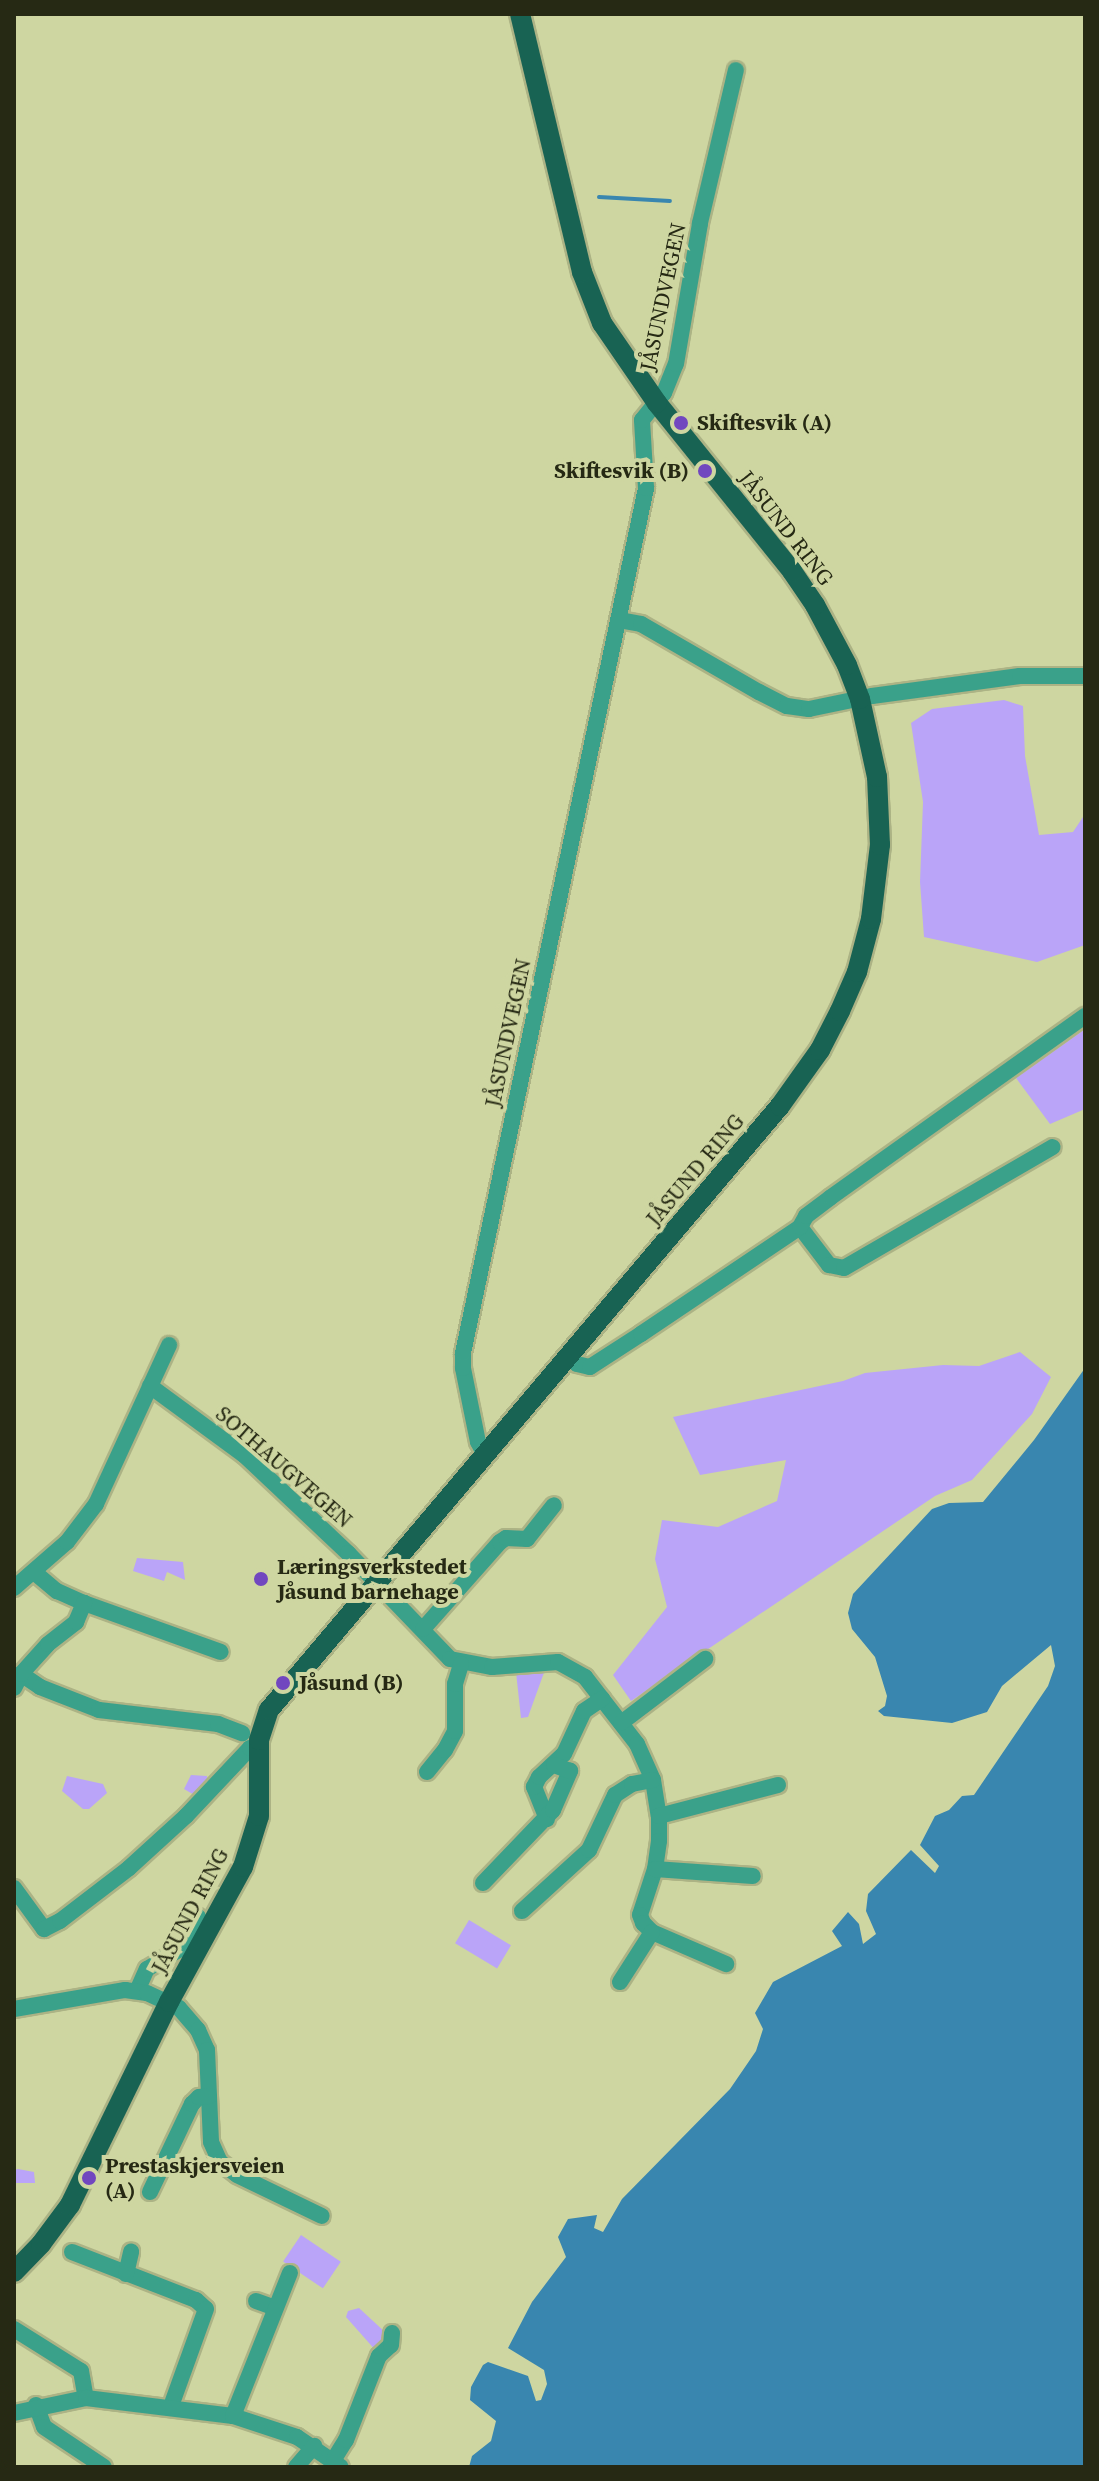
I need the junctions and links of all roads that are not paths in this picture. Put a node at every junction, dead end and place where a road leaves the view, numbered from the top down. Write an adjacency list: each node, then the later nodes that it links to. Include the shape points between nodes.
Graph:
1 (520, 14): 3 (main road, JÅSUND RING, via 582,272 602,323)
2 (736, 70): 3 (street, JÅSUNDVEGEN, via 700,223 676,364)
3 (657, 403): 4 (street, JÅSUNDVEGEN, via 642,420 646,488); 6 (main road, JÅSUND RING, via 800,582 833,637)
4 (619, 620): 6 (street, via 641,624 787,706 809,709); 13 (street, JÅSUNDVEGEN, via 463,1353 478,1442)
5 (1085, 676): 6 (street, via 1020,676)
6 (860, 699): 11 (main road, JÅSUND RING, via 877,777 880,845 867,937 845,1002 820,1050 780,1106)
7 (1085, 1016): 9 (street, via 831,1197)
8 (1053, 1147): 9 (street, via 844,1268 829,1265)
9 (800, 1227): 11 (street, via 590,1367)
10 (169, 1345): 12 (street)
11 (568, 1357): 13 (main road, JÅSUND RING)
12 (148, 1393): 15 (street, via 96,1504 67,1542); 16 (street, SOTHAUGVEGEN, via 196,1419 244,1455)
13 (485, 1455): 16 (main road, JÅSUND RING)
14 (554, 1505): 19 (street, via 527,1539 500,1542)
15 (34, 1572): 17 (street); 18 (street, via 57,1591)
16 (377, 1582): 19 (street, SOTHAUGVEGEN); 27 (main road, JÅSUND RING, via 274,1704)
17 (14, 1588)
18 (84, 1603): 20 (street); 23 (street, via 76,1622 48,1644)
19 (423, 1629): 22 (street, SOTHAUGVEGEN, via 445,1655)
20 (221, 1652)
21 (705, 1659): 25 (street)
22 (461, 1664): 24 (street, via 558,1662 585,1677); 29 (street, via 455,1684 455,1731)
23 (18, 1681): 26 (street, via 99,1710 218,1724)
24 (602, 1699): 25 (street); 28 (street, via 584,1711)
25 (621, 1723): 30 (street)
26 (242, 1733)
27 (259, 1748): 37 (street, via 250,1748 129,1868 44,1929); 44 (main road, JÅSUND RING, via 259,1816 247,1859)
28 (554, 1765): 33 (street, via 534,1787); 33 (street, via 570,1771)
29 (427, 1772)
30 (653, 1780): 32 (street); 38 (street, via 615,1795 589,1850)
31 (778, 1785): 32 (street)
32 (659, 1816): 34 (street)
33 (547, 1819): 36 (street)
34 (655, 1869): 35 (street); 40 (street, via 640,1915)
35 (753, 1876)
36 (483, 1883)
37 (14, 1888)
38 (522, 1911)
39 (198, 1917): 43 (street, via 180,1949 147,1969)
40 (652, 1932): 41 (street); 42 (street)
41 (726, 1964)
42 (620, 1982)
43 (137, 1991): 44 (street); 45 (street)
44 (169, 2002): 46 (street, via 187,2015 203,2040); 51 (main road, JÅSUND RING, via 70,2205)
45 (14, 2009)
46 (209, 2096): 47 (street, via 192,2104); 48 (street, via 211,2142 220,2162)
47 (150, 2192)
48 (322, 2216)
49 (72, 2252): 53 (street)
50 (131, 2252): 53 (street)
51 (14, 2272)
52 (290, 2273): 55 (street)
53 (126, 2274): 60 (street, via 196,2300 206,2309)
54 (256, 2301): 55 (street)
55 (275, 2308): 62 (street)
56 (392, 2333): 64 (street)
57 (16, 2335): 58 (street, via 81,2371)
58 (86, 2398): 59 (street); 60 (street)
59 (36, 2405): 61 (street); 65 (street, via 44,2427)
60 (171, 2406): 62 (street)
61 (14, 2413)
62 (233, 2416): 63 (street)
63 (314, 2446): 64 (street); 66 (street)
64 (337, 2463)
65 (104, 2467)
66 (296, 2467)

